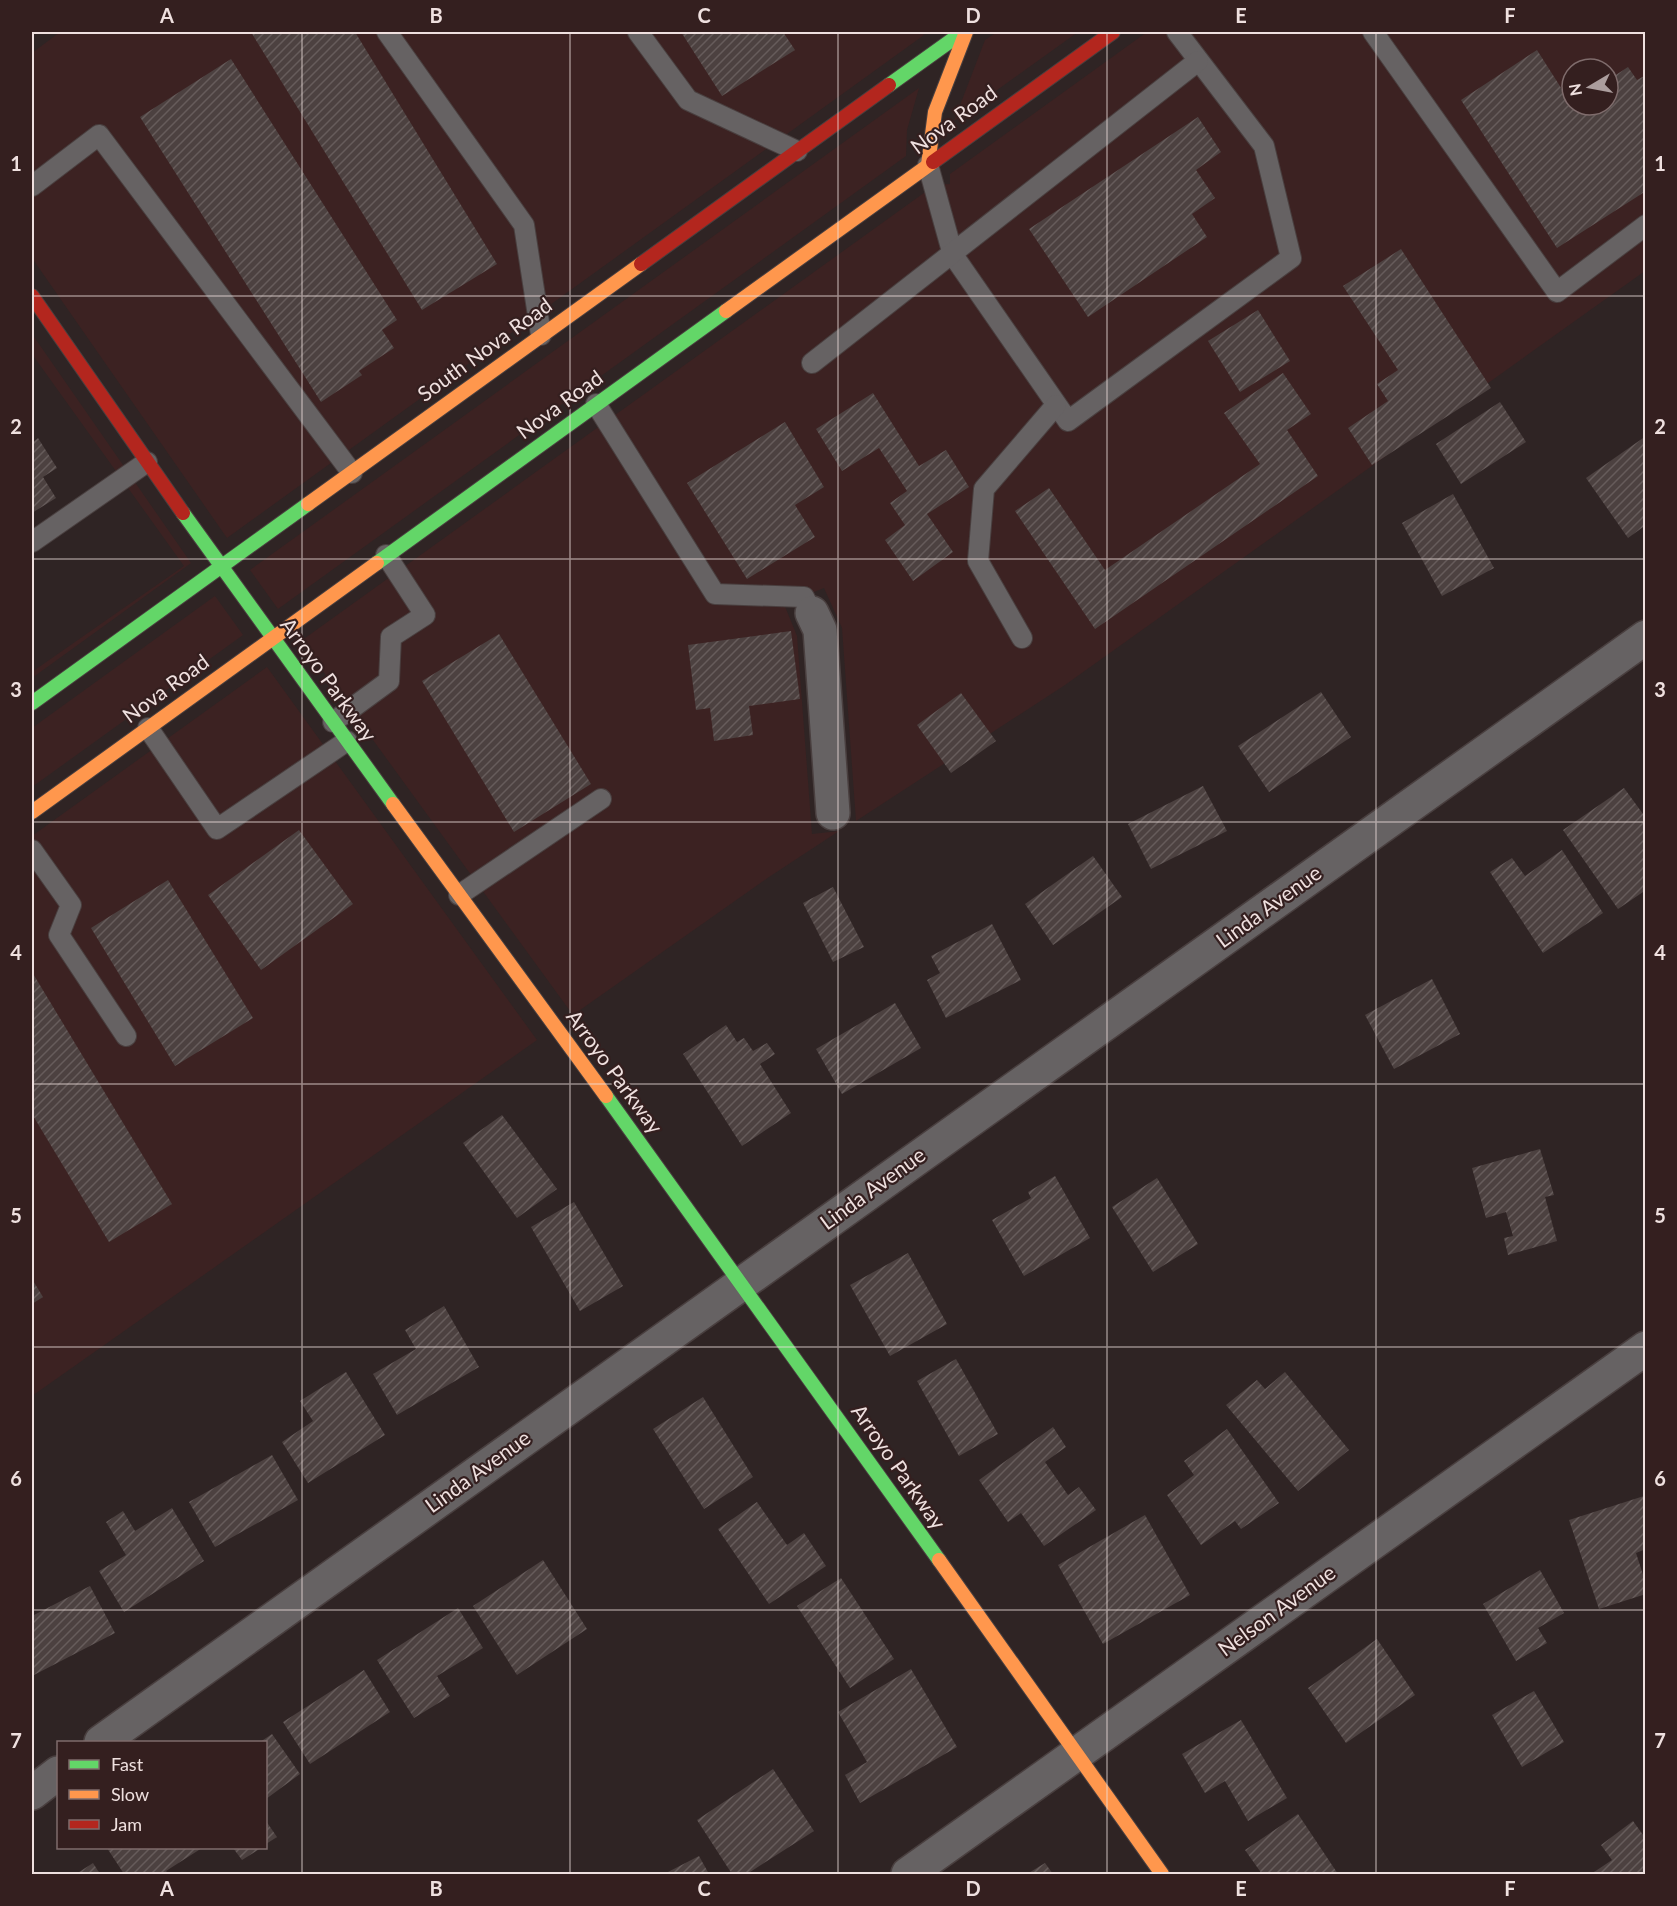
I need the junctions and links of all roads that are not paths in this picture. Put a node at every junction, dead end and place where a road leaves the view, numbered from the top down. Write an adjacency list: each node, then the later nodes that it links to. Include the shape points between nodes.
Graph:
1 (387, 32): 14 (lane, via 524,225)
2 (638, 32): 8 (lane, via 688,100)
3 (1113, 32): 9 (main road, Nova Road)
4 (1177, 32): 7 (lane)
5 (1373, 32): 11 (lane, via 1557,292)
6 (958, 33): 8 (main road, South Nova Road); 9 (main road, via 928,134)
7 (1198, 61): 12 (lane); 17 (lane, via 1264,146 1291,258 1068,421)
8 (797, 151): 14 (main road, South Nova Road)
9 (928, 165): 12 (lane); 16 (main road, Nova Road)
10 (32, 186): 19 (lane, via 99,135)
11 (1646, 225)
12 (953, 255): 15 (lane); 17 (lane)
13 (32, 296): 18 (main road, Arroyo Parkway)
14 (541, 335): 19 (main road, South Nova Road)
15 (812, 363)
16 (596, 404): 21 (main road, Nova Road); 23 (lane, via 716,594 804,597)
17 (1056, 405): 26 (lane, via 984,489 978,561)
18 (147, 462): 20 (lane); 22 (main road, Arroyo Parkway)
19 (352, 473): 22 (main road, South Nova Road)
20 (32, 542)
21 (386, 555): 25 (main road, Nova Road); 28 (lane, via 425,615 390,637 389,681)
22 (220, 567): 25 (main road, Arroyo Parkway); 27 (main road, South Nova Road)
23 (812, 613): 33 (street, via 819,630)
24 (1646, 637): 37 (street, Linda Avenue)
25 (272, 638): 28 (main road, Arroyo Parkway); 29 (main road, Nova Road)
26 (1022, 638)
27 (32, 703)
28 (333, 722): 30 (main road, Arroyo Parkway)
29 (148, 728): 30 (lane, via 217,829); 32 (main road, Nova Road)
30 (346, 741): 35 (main road, Arroyo Parkway)
31 (601, 799): 35 (lane)
32 (32, 812)
33 (833, 813)
34 (32, 850): 36 (lane, via 71,905 58,935)
35 (459, 896): 37 (main road, Arroyo Parkway)
36 (126, 1036)
37 (742, 1283): 39 (street, Linda Avenue); 40 (main road, Arroyo Parkway)
38 (1646, 1348): 40 (street, Nelson Avenue)
39 (104, 1741)
40 (1076, 1755): 43 (street, Nelson Avenue); 44 (main road, Arroyo Parkway)
41 (57, 1774): 42 (street)
42 (32, 1792)
43 (908, 1875)
44 (1162, 1875)

